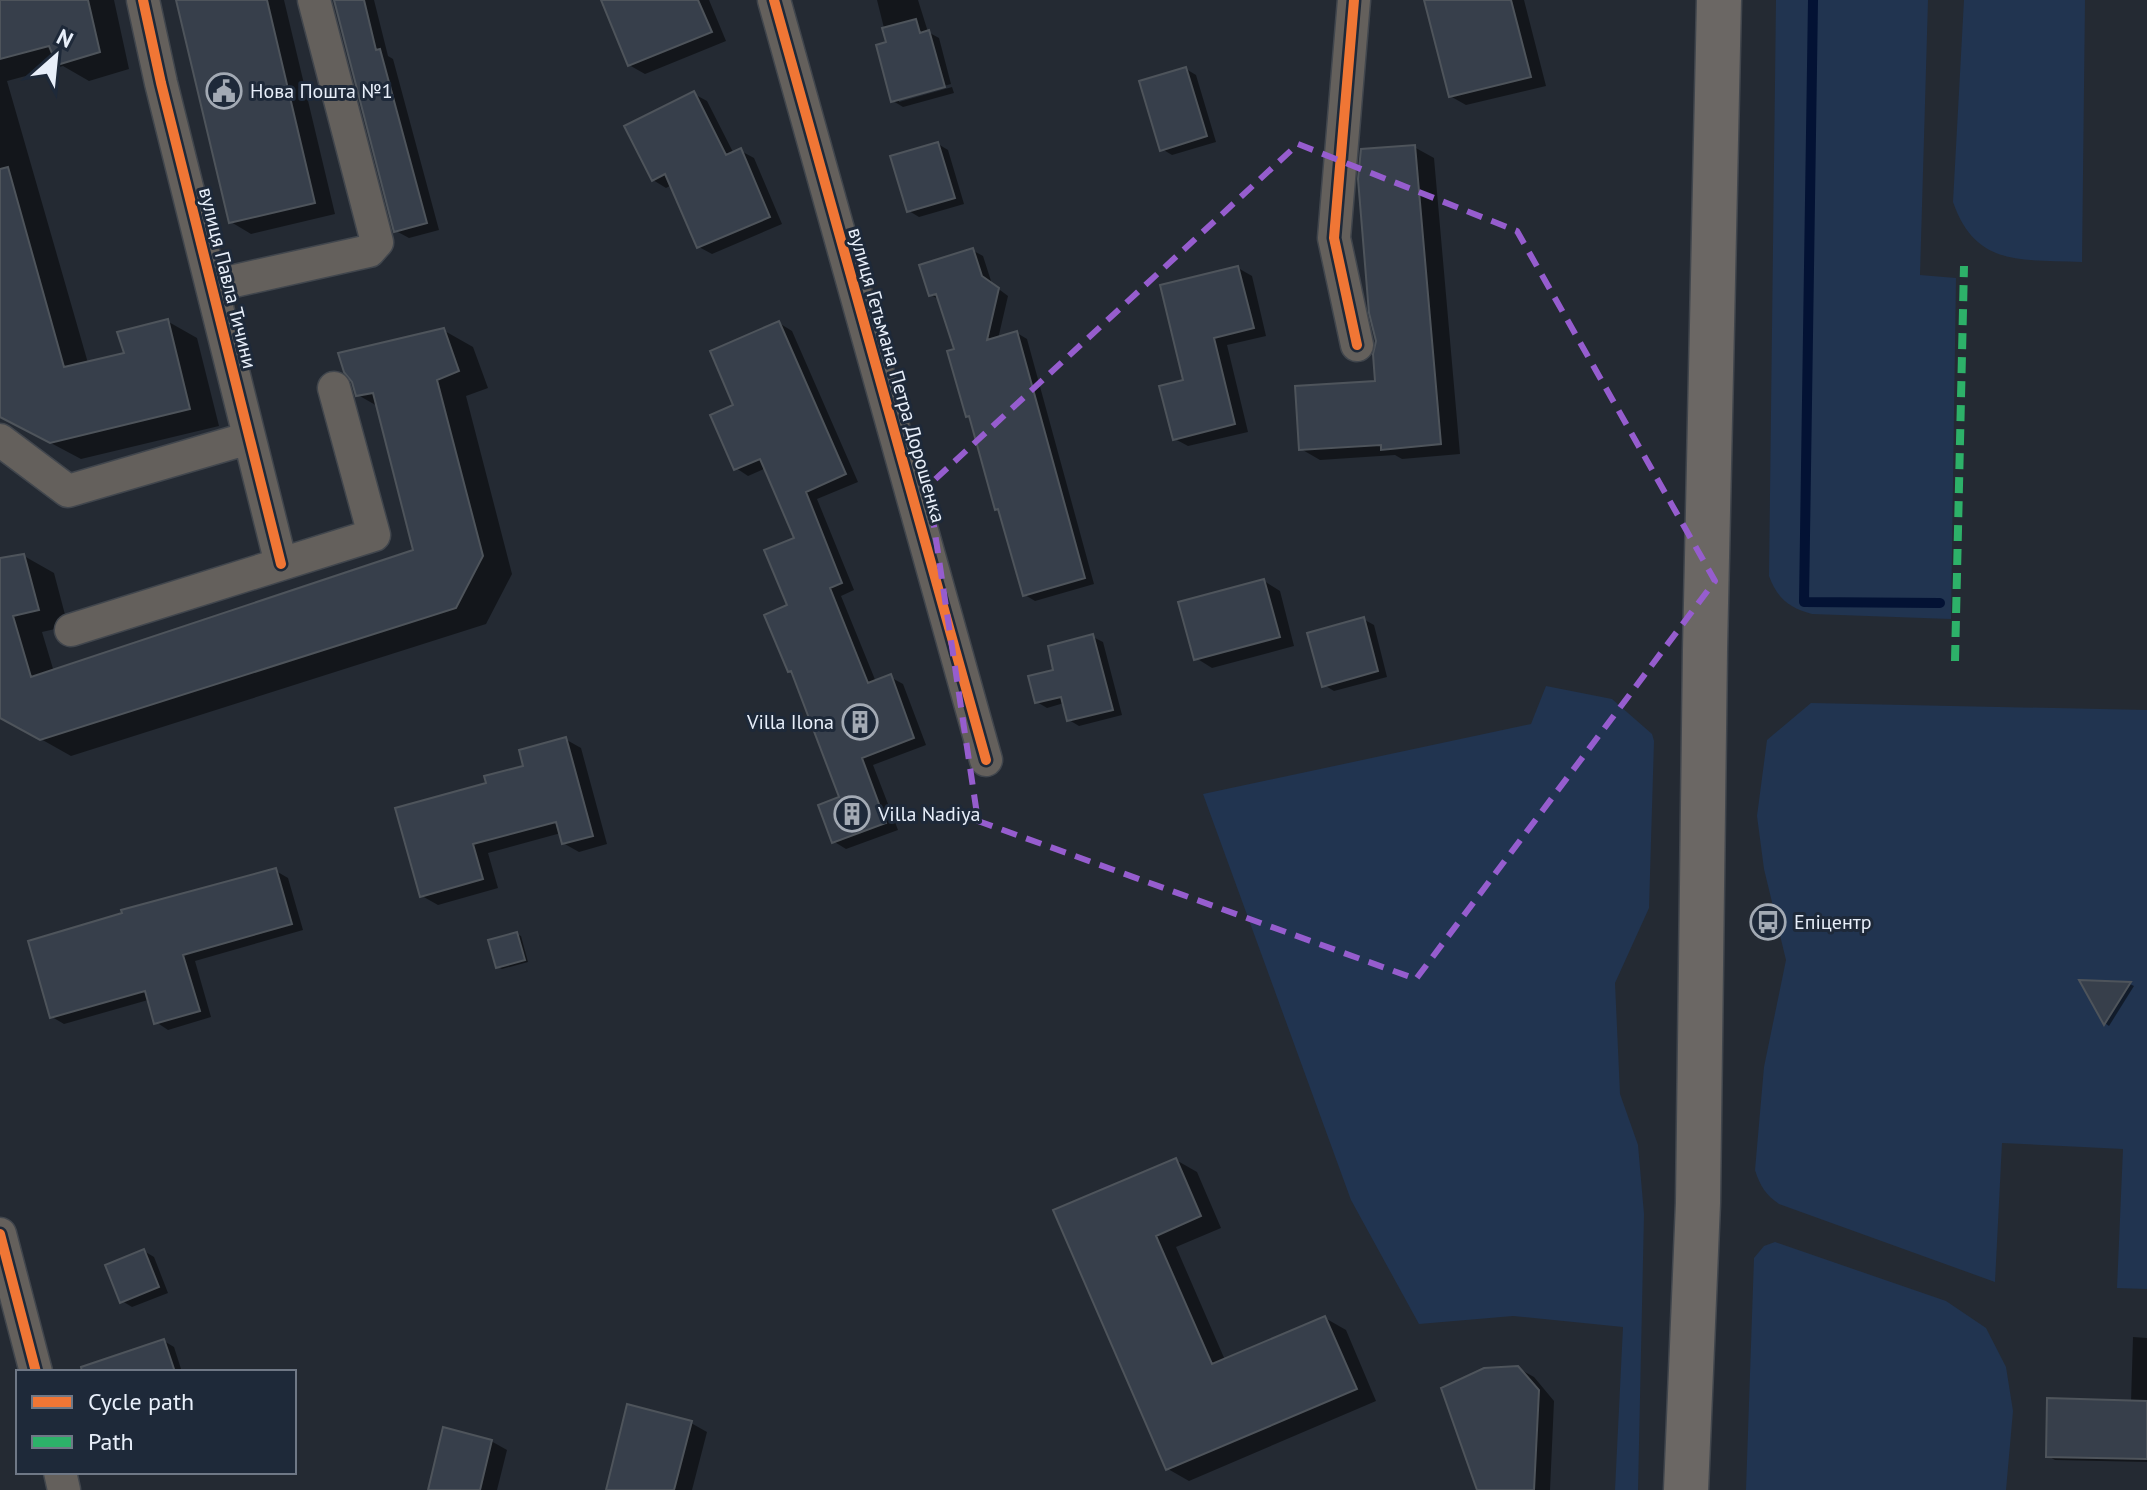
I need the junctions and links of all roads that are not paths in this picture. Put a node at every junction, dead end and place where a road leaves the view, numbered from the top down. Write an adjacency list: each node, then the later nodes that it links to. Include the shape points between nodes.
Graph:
1 (143, 0): 6 (street, вулиця Павла Тичини)
2 (314, 0): 6 (street, вулиця Павла Тичини, via 377,242 369,251)
3 (774, 0): 13 (street, вулиця Гетьмана Петра Дорошенка)
4 (1354, 0): 7 (street, via 1334,238)
5 (1719, 0): 16 (highway, via 1698,1203)
6 (212, 286): 9 (street, вулиця Павла Тичини)
7 (1357, 345)
8 (334, 388): 11 (street, via 374,535)
9 (249, 438): 10 (street, via 68,491); 11 (street, вулиця Павла Тичини)
10 (0, 440)
11 (281, 564): 12 (street)
12 (71, 630)
13 (986, 760)
14 (0, 1234): 15 (street)
15 (35, 1370)
16 (1686, 1490)

